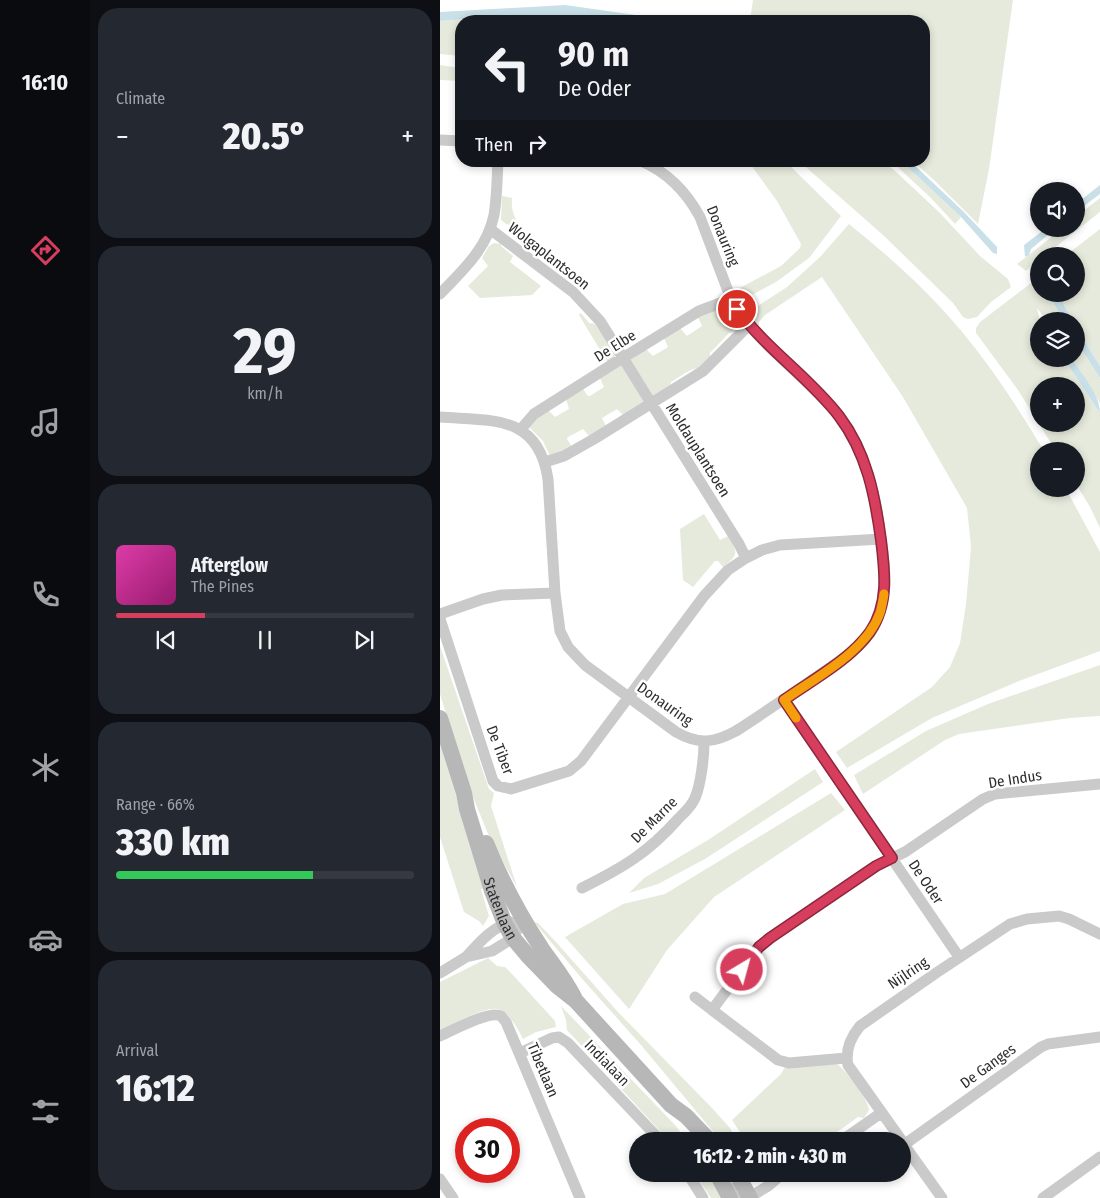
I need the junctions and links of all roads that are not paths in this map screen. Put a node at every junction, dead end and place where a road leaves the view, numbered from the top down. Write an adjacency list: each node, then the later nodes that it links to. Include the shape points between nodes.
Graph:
1 (440, 140): 2 (street)
2 (455, 141)
3 (498, 167): 5 (street, Wolgaplantsoen)
4 (652, 167): 7 (street, Donauring, via 680,188 694,206)
5 (490, 229): 6 (street, Wolgaplantsoen, via 480,250); 9 (street, Wolgaplantsoen, via 578,297 600,321)
6 (440, 294)
7 (732, 299): 8 (street, Donauring); 9 (street, De Elbe, via 699,311)
8 (749, 325): 10 (street, via 703,371); 14 (street, Donauring, via 840,417 854,440 870,480)
9 (623, 358): 10 (street, Moldauplantsoen); 12 (street, De Elbe, via 534,414)
10 (652, 404): 13 (street, via 564,456); 15 (street, Moldauplantsoen)
11 (440, 417): 12 (street, via 502,422)
12 (521, 429): 13 (street, Donauring, via 534,440)
13 (545, 462): 16 (street, Donauring)
14 (881, 539): 15 (street, via 780,545); 20 (street, Donauring, via 886,578 880,612 874,625 855,649)
15 (746, 558): 19 (street, via 716,581)
16 (555, 593): 17 (street, via 502,595); 19 (street, Donauring, via 560,631 568,647 585,665)
17 (440, 614)
18 (440, 619): 19 (street, De Tiber, via 493,781 504,789 569,771 581,762)
19 (629, 698): 22 (street, Donauring, via 676,732 688,739)
20 (784, 700): 22 (street, Donauring, via 722,739); 25 (street, De Oder)
21 (440, 718): 24 (main road, Statenlaan)
22 (704, 742): 26 (street, De Marne, via 695,799 686,811 638,857)
23 (1100, 784): 25 (street, De Indus, via 995,794)
24 (464, 792): 27 (main road, Statenlaan); 28 (main road, Statenlaan, via 492,891)
25 (892, 858): 31 (street, De Oder); 35 (street, De Indus, via 759,947)
26 (582, 888)
27 (524, 919): 28 (street); 34 (main road, Statenlaan, via 566,980)
28 (509, 931): 30 (street, via 485,937); 30 (street, via 492,951); 34 (main road, Statenlaan, via 556,986)
29 (1100, 934): 31 (street, Nijlring, via 1059,916 1027,920 1010,924)
30 (466, 957): 32 (street)
31 (959, 957): 39 (street, Nijlring, via 867,1020 856,1031)
32 (440, 972)
33 (695, 997): 35 (street)
34 (576, 1001): 40 (main road, Statenlaan)
35 (712, 1010): 39 (street, via 778,1060 789,1063)
36 (440, 1036): 38 (street, Tibetlaan, via 486,1016 501,1016)
37 (1100, 1037): 47 (street, De Ganges, via 1040,1047)
38 (520, 1053): 42 (street, Indialaan, via 560,1037); 58 (street, Tibetlaan)
39 (846, 1058): 41 (street, via 848,1066)
40 (671, 1105): 43 (main road, Statenlaan); 44 (main road, Statenlaan)
41 (881, 1113): 45 (street); 46 (street)
42 (652, 1132)
43 (690, 1132)
44 (701, 1132)
45 (854, 1132)
46 (895, 1132)
47 (911, 1136)
48 (911, 1153): 61 (street)
49 (1100, 1157): 62 (street)
50 (440, 1179): 57 (street)
51 (693, 1182): 59 (street)
52 (721, 1182): 56 (main road)
53 (736, 1182): 56 (street)
54 (742, 1182): 60 (main road)
55 (773, 1182): 60 (street)
56 (729, 1197): 60 (street)
57 (453, 1198)
58 (580, 1198)
59 (703, 1198)
60 (750, 1198)
61 (942, 1198)
62 (1043, 1198)

